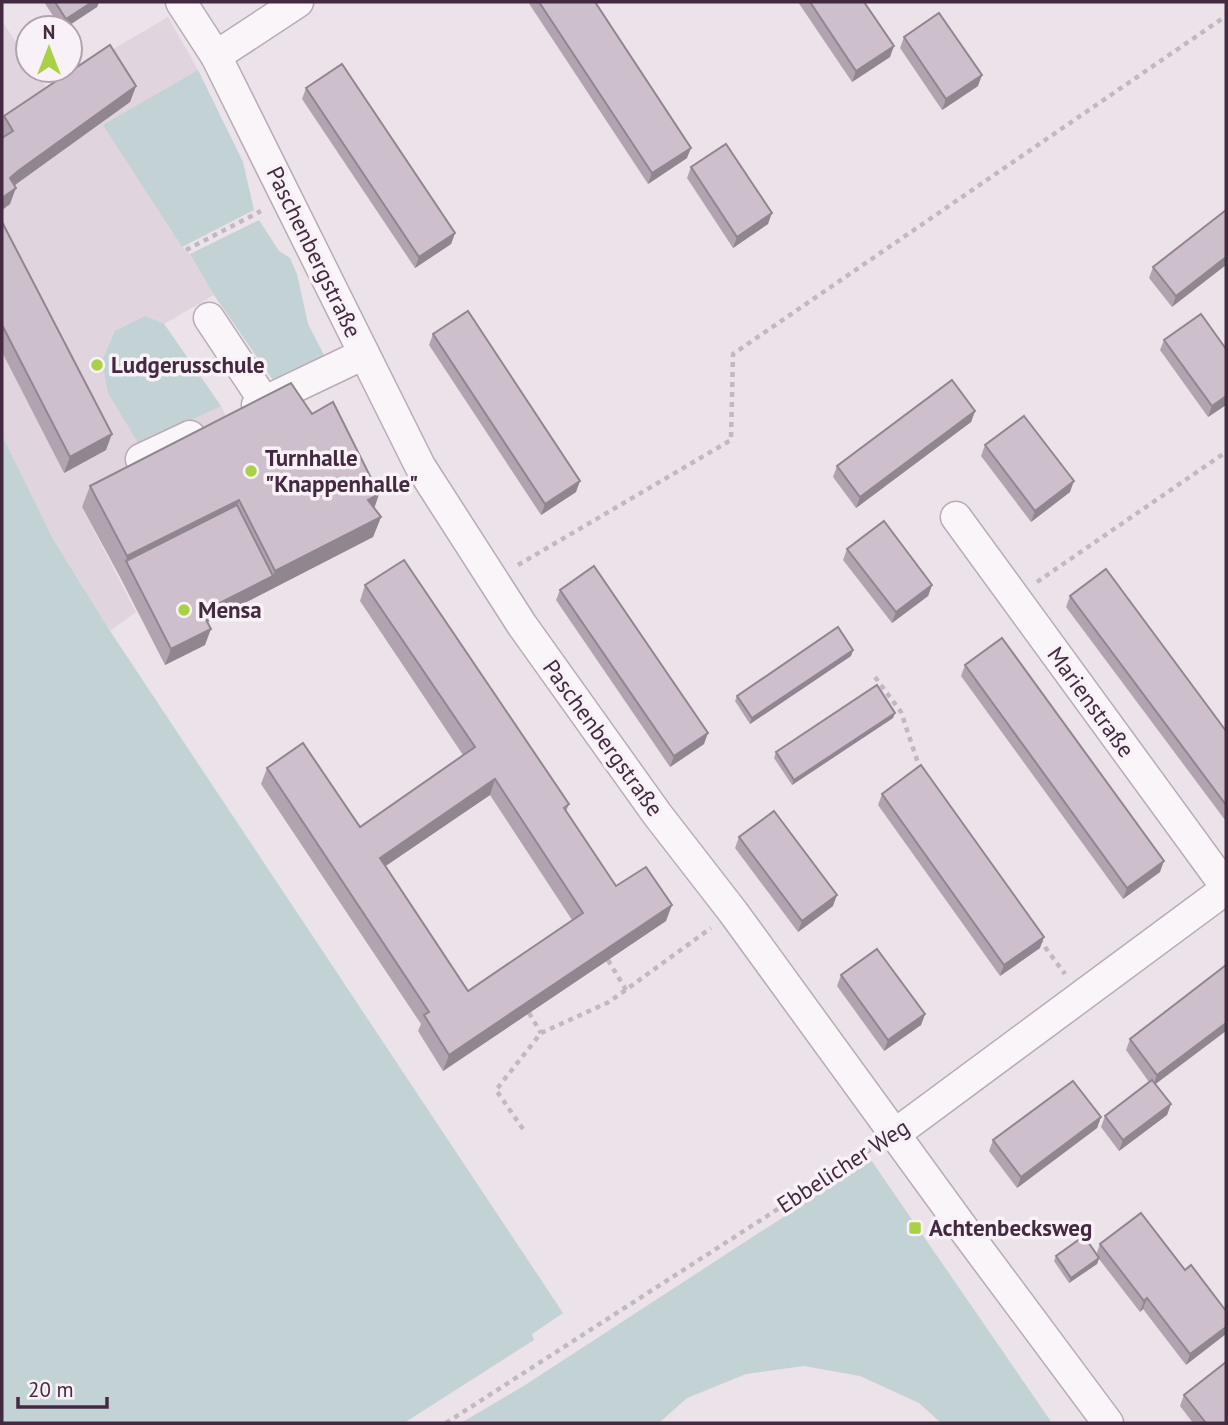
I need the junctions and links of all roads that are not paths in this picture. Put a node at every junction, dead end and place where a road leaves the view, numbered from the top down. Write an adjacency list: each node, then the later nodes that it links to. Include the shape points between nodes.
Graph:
1 (181, 2): 3 (street, Paschenbergstraße)
2 (298, 2): 3 (street)
3 (216, 56): 5 (street, Paschenbergstraße)
4 (209, 318): 6 (street)
5 (364, 354): 6 (street); 10 (street, Paschenbergstraße, via 420,466 522,625)
6 (264, 401): 7 (street)
7 (141, 459)
8 (956, 517): 9 (street, Marienstraße)
9 (1226, 888): 10 (street, Ebbelicher Weg)
10 (895, 1134): 11 (street, Paschenbergstraße)
11 (1108, 1423)

